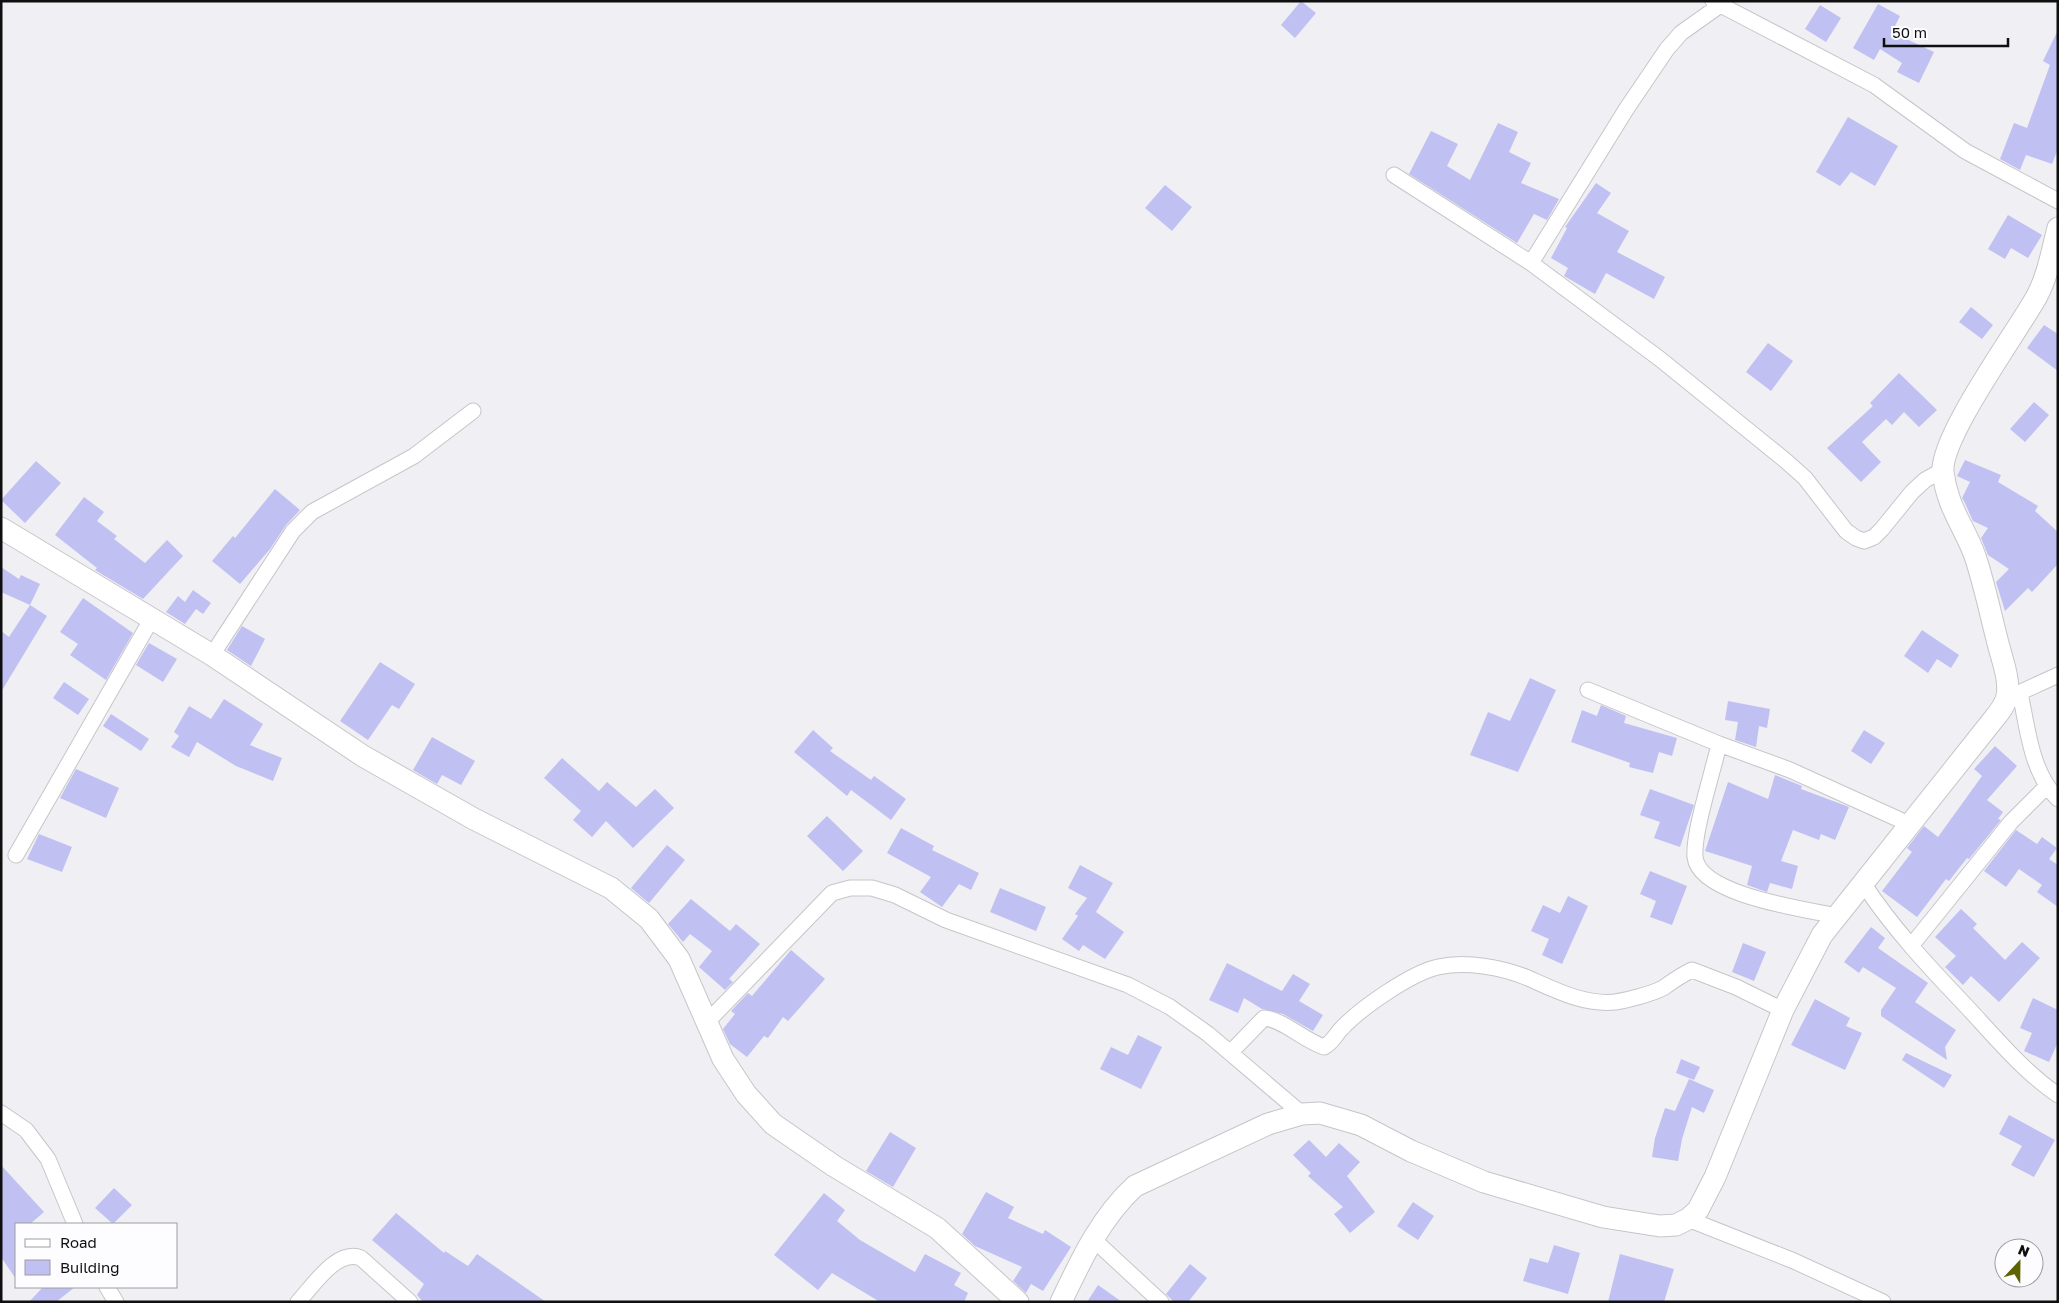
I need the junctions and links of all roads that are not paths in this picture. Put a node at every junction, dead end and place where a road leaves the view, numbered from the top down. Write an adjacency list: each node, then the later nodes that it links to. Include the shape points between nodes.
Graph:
1 (1716, 4): 3 (street, via 1874,85 1965,151); 5 (street, via 1667,49)
2 (1394, 174): 5 (street)
3 (2058, 201)
4 (2058, 228): 7 (street, via 2037,295 1964,416 1945,455)
5 (1531, 263): 7 (street, via 1660,359 1786,461 1805,478 1856,538 1864,541 1874,537 1912,492)
6 (473, 411): 10 (street, via 414,456 312,512 293,531)
7 (1943, 470): 13 (street, via 1955,518 1974,555)
8 (1, 528): 9 (street)
9 (151, 620): 10 (street); 18 (street)
10 (212, 655): 23 (street, via 364,756 474,819 611,888 650,919 680,959)
11 (2058, 675): 13 (street)
12 (1588, 690): 14 (street)
13 (2013, 696): 15 (street, via 2038,774); 17 (street)
14 (1719, 744): 17 (street, via 1790,770); 20 (street, via 1695,846 1699,870 1723,888)
15 (2046, 787): 16 (street); 21 (street, via 2012,822)
16 (2058, 799)
17 (1909, 824): 19 (street)
18 (16, 855)
19 (1863, 883): 20 (street); 21 (street)
20 (1837, 916): 22 (street, via 1811,953)
21 (1911, 946): 25 (street, via 1988,1030 2045,1086)
22 (1783, 1010): 24 (street, via 1692,970 1661,989 1615,1002 1561,994 1498,969 1438,967 1414,976 1366,1008 1341,1029 1332,1043 1324,1047 1313,1044 1274,1020 1264,1018); 28 (street, via 1715,1177 1698,1210)
23 (708, 1021): 24 (street, via 832,893 850,888 872,888 895,895 946,920 1128,985 1170,1007); 35 (street, via 732,1073 773,1124 834,1166 937,1228)
24 (1230, 1053): 27 (street)
25 (2058, 1094)
26 (1, 1113): 29 (street, via 26,1130 48,1159)
27 (1302, 1114): 28 (street, via 1320,1113 1344,1119 1484,1182 1603,1217 1660,1226 1676,1225); 30 (street, via 1268,1124 1136,1186 1121,1199)
28 (1688, 1219): 38 (street, via 1794,1261)
29 (75, 1223)
30 (1093, 1239): 36 (street); 37 (street)
31 (108, 1288): 32 (street)
32 (116, 1302)
33 (298, 1302): 34 (street, via 338,1260 347,1255 361,1258)
34 (410, 1302)
35 (1018, 1302)
36 (1061, 1302)
37 (1161, 1302)
38 (1883, 1302)

